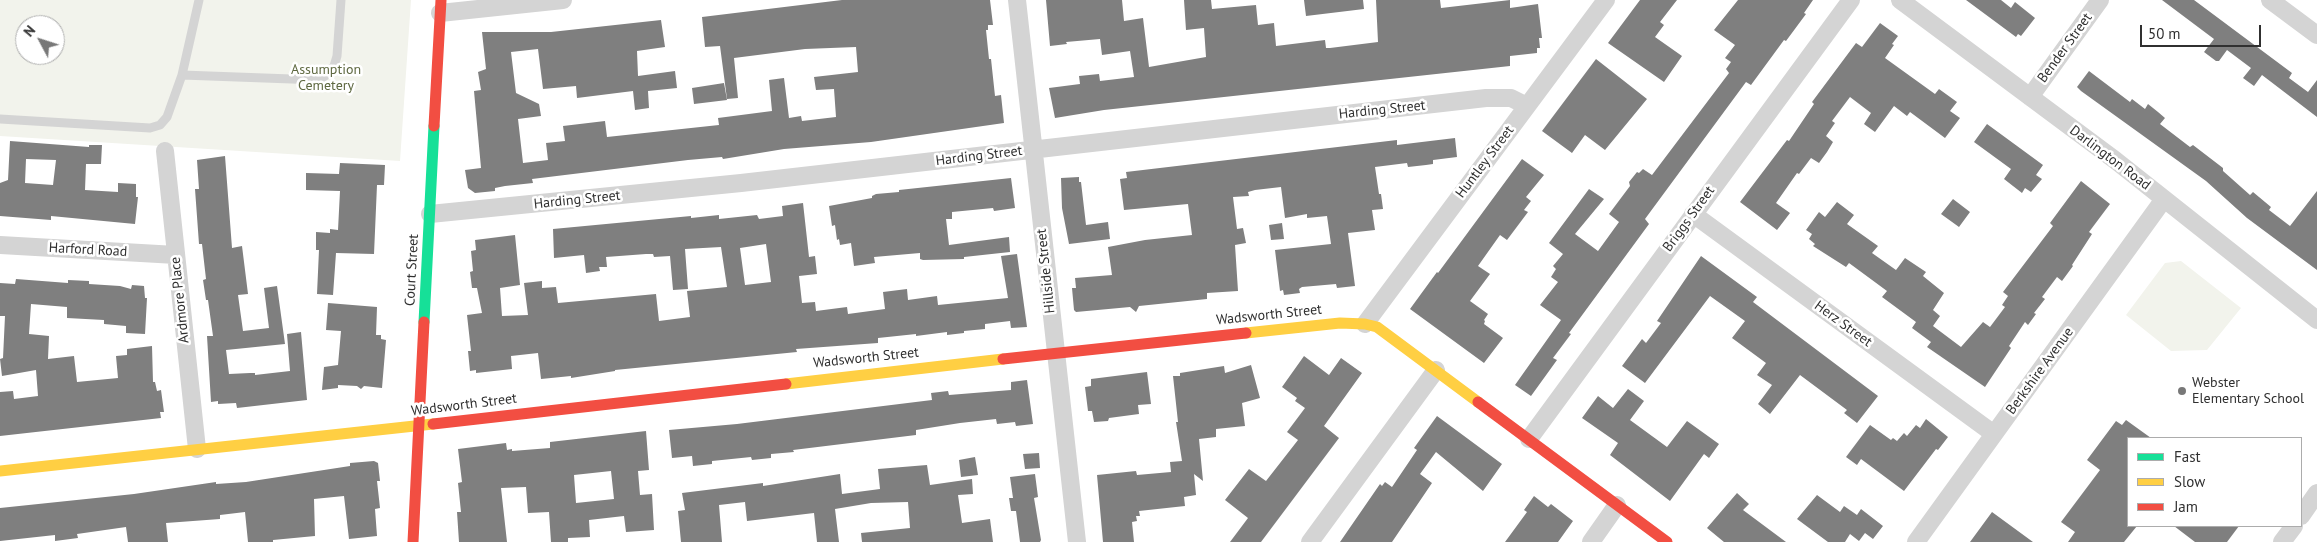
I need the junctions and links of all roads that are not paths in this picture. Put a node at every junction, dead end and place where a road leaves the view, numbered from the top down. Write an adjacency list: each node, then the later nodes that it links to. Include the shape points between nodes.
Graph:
1 (199, 0): 12 (lane)
2 (341, 0): 12 (lane, via 337,56 328,74 319,80)
3 (563, 0): 10 (street)
4 (1017, 0): 16 (street, Hillside Street)
5 (1606, 0): 14 (street, Huntley Street)
6 (1851, 0): 20 (street, Briggs Street)
7 (1900, 0): 13 (street, Darlington Road)
8 (2100, 0): 13 (street, Bender Street)
9 (2270, 0): 11 (street)
10 (440, 7): 19 (street, Court Street)
11 (2317, 35)
12 (182, 75): 15 (lane, via 160,126)
13 (2030, 97): 18 (street, Darlington Road)
14 (1527, 106): 16 (street, Harding Street, via 1511,98 1486,98); 24 (street, Huntley Street)
15 (0, 119)
16 (1033, 149): 19 (street, Harding Street, via 741,183); 25 (street, Hillside Street)
17 (165, 151): 22 (street, Ardmore Place)
18 (2164, 199): 23 (street, Darlington Road); 28 (street, Berkshire Avenue)
19 (430, 214): 27 (street, Court Street)
20 (1693, 214): 28 (street, Herz Street); 29 (street, Briggs Street)
21 (0, 245): 22 (street, Harford Road)
22 (176, 254): 30 (street, Ardmore Place)
23 (2317, 320)
24 (1365, 324): 25 (street, Wadsworth Street, via 1340,323); 26 (street, Wadsworth Street, via 1377,327)
25 (1055, 353): 27 (street, Wadsworth Street); 38 (street, Hillside Street)
26 (1436, 370): 29 (street, Wadsworth Street); 39 (street)
27 (419, 426): 30 (street, Wadsworth Street); 37 (street, Court Street)
28 (1994, 434): 42 (street, Berkshire Avenue)
29 (1528, 439): 33 (street, Wadsworth Street)
30 (197, 449): 31 (street, Wadsworth Street)
31 (0, 471)
32 (2317, 493): 34 (street)
33 (1617, 505): 40 (street); 41 (street, Wadsworth Street)
34 (2302, 515)
35 (2293, 527): 36 (street)
36 (2283, 541)
37 (414, 542)
38 (1077, 542)
39 (1310, 542)
40 (1591, 542)
41 (1667, 542)
42 (1916, 542)

